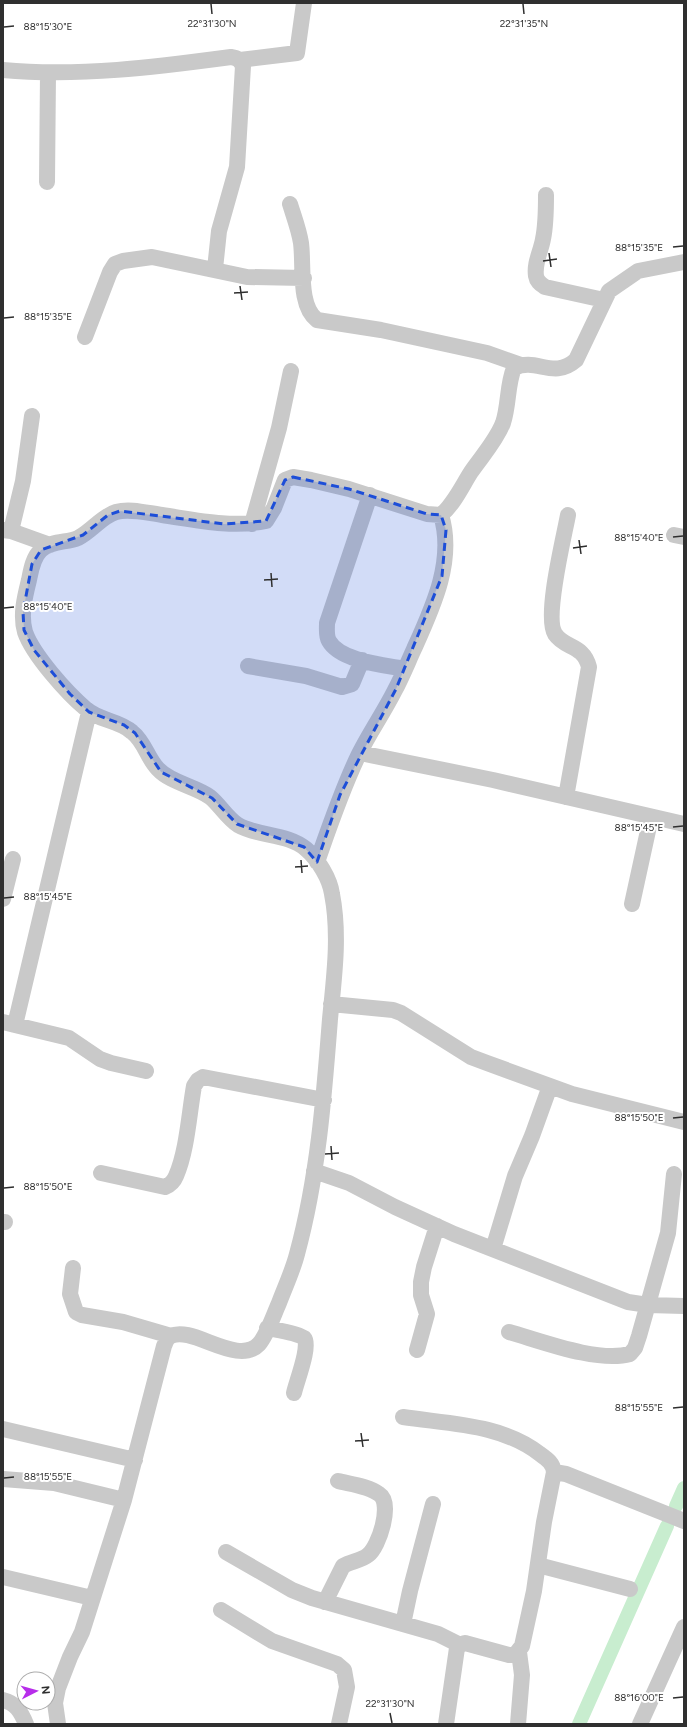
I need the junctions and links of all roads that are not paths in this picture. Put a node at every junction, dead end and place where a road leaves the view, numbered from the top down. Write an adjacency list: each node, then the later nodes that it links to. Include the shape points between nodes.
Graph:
1 (304, 3): 2 (street, via 297,53)
2 (240, 60): 4 (street, via 231,57 80,73); 9 (street, via 243,66 237,167 219,231)
3 (3, 70): 4 (street)
4 (48, 73): 5 (street)
5 (47, 182)
6 (546, 195): 11 (street, via 546,222 536,265 538,282 545,287)
7 (290, 204): 10 (street, via 300,240)
8 (684, 262): 11 (street, via 638,271 609,291)
9 (215, 269): 10 (street, via 247,277); 12 (street, via 152,257 123,260 115,264)
10 (304, 278): 13 (street, via 305,300 311,316 316,320 380,330 487,353)
11 (604, 300): 13 (street, via 576,360 569,366 556,369)
12 (85, 337)
13 (521, 365): 17 (street, via 514,368 506,410 494,441)
14 (291, 371): 19 (street, via 279,428)
15 (32, 416): 20 (street, via 23,481)
16 (370, 495): 17 (street, via 427,514); 19 (street, via 293,477 285,480 266,521); 22 (street, via 327,623 326,633 334,648)
17 (441, 515): 24 (street, via 446,530 442,576 424,628)
18 (568, 515): 27 (street, via 554,588 553,630 556,636 582,653 589,667)
19 (252, 524): 21 (street, via 224,524 120,510 108,515 83,536)
20 (7, 530): 21 (street)
21 (50, 545): 25 (street, via 41,550 32,564 22,612 24,630 34,650)
22 (362, 660): 23 (street, via 352,684 342,687 306,676); 24 (street)
23 (248, 666)
24 (405, 669): 26 (street)
25 (88, 712): 31 (street, via 104,720 124,725 135,733 161,772 212,798 238,824 304,847); 35 (street)
26 (360, 753): 27 (street); 31 (street, via 340,795)
27 (566, 797): 28 (street)
28 (651, 817): 29 (street); 33 (street)
29 (684, 824)
30 (13, 859): 32 (street)
31 (317, 862): 34 (street, via 332,890 336,951)
32 (3, 898)
33 (632, 904)
34 (332, 1004): 37 (street, via 401,1013 471,1057); 38 (street)
35 (9, 1024): 36 (street, via 70,1038 100,1059)
36 (146, 1071)
37 (550, 1086): 39 (street, via 572,1094); 44 (street, via 515,1176)
38 (324, 1100): 40 (street); 41 (street, via 203,1077 194,1086 182,1154 176,1177 171,1184 166,1187)
39 (684, 1122)
40 (314, 1171): 43 (street, via 349,1183); 48 (street, via 297,1256)
41 (101, 1172)
42 (674, 1174): 46 (street, via 668,1233)
43 (437, 1226): 44 (street); 51 (street, via 421,1282 421,1295 427,1314)
44 (493, 1249): 46 (street, via 628,1302)
45 (73, 1268): 50 (street, via 70,1294 76,1312)
46 (648, 1305): 47 (street); 49 (street, via 635,1348 624,1356 573,1351)
47 (684, 1306)
48 (267, 1328): 50 (street, via 258,1346 249,1351 213,1345 190,1336); 52 (street, via 298,1335 306,1341)
49 (509, 1332)
50 (171, 1336): 55 (street, via 164,1346)
51 (417, 1350)
52 (294, 1393)
53 (402, 1417): 56 (street, via 466,1426 514,1438 549,1461 554,1467)
54 (3, 1429): 55 (street)
55 (135, 1460): 59 (street)
56 (554, 1472): 61 (street, via 566,1474); 63 (street)
57 (3, 1479): 59 (street, via 54,1483)
58 (338, 1481): 67 (street, via 378,1492 384,1502 384,1519 370,1554 343,1566)
59 (124, 1500): 66 (street)
60 (433, 1504): 69 (street)
61 (684, 1521)
62 (226, 1552): 67 (street, via 292,1590)
63 (538, 1565): 65 (street); 72 (street, via 522,1646)
64 (3, 1577): 66 (street)
65 (630, 1589)
66 (92, 1598): 73 (street, via 82,1632)
67 (325, 1602): 69 (street)
68 (221, 1610): 78 (street, via 272,1641 337,1664 344,1670 347,1688)
69 (403, 1624): 71 (street, via 438,1634)
70 (684, 1627): 81 (street)
71 (460, 1645): 72 (street, via 465,1643 509,1655); 79 (street, via 457,1648)
72 (518, 1652): 80 (street, via 522,1675)
73 (56, 1692)
74 (12, 1701): 76 (street)
75 (55, 1711): 77 (street)
76 (26, 1724)
77 (58, 1724)
78 (339, 1724)
79 (446, 1724)
80 (518, 1724)
81 (640, 1724)

